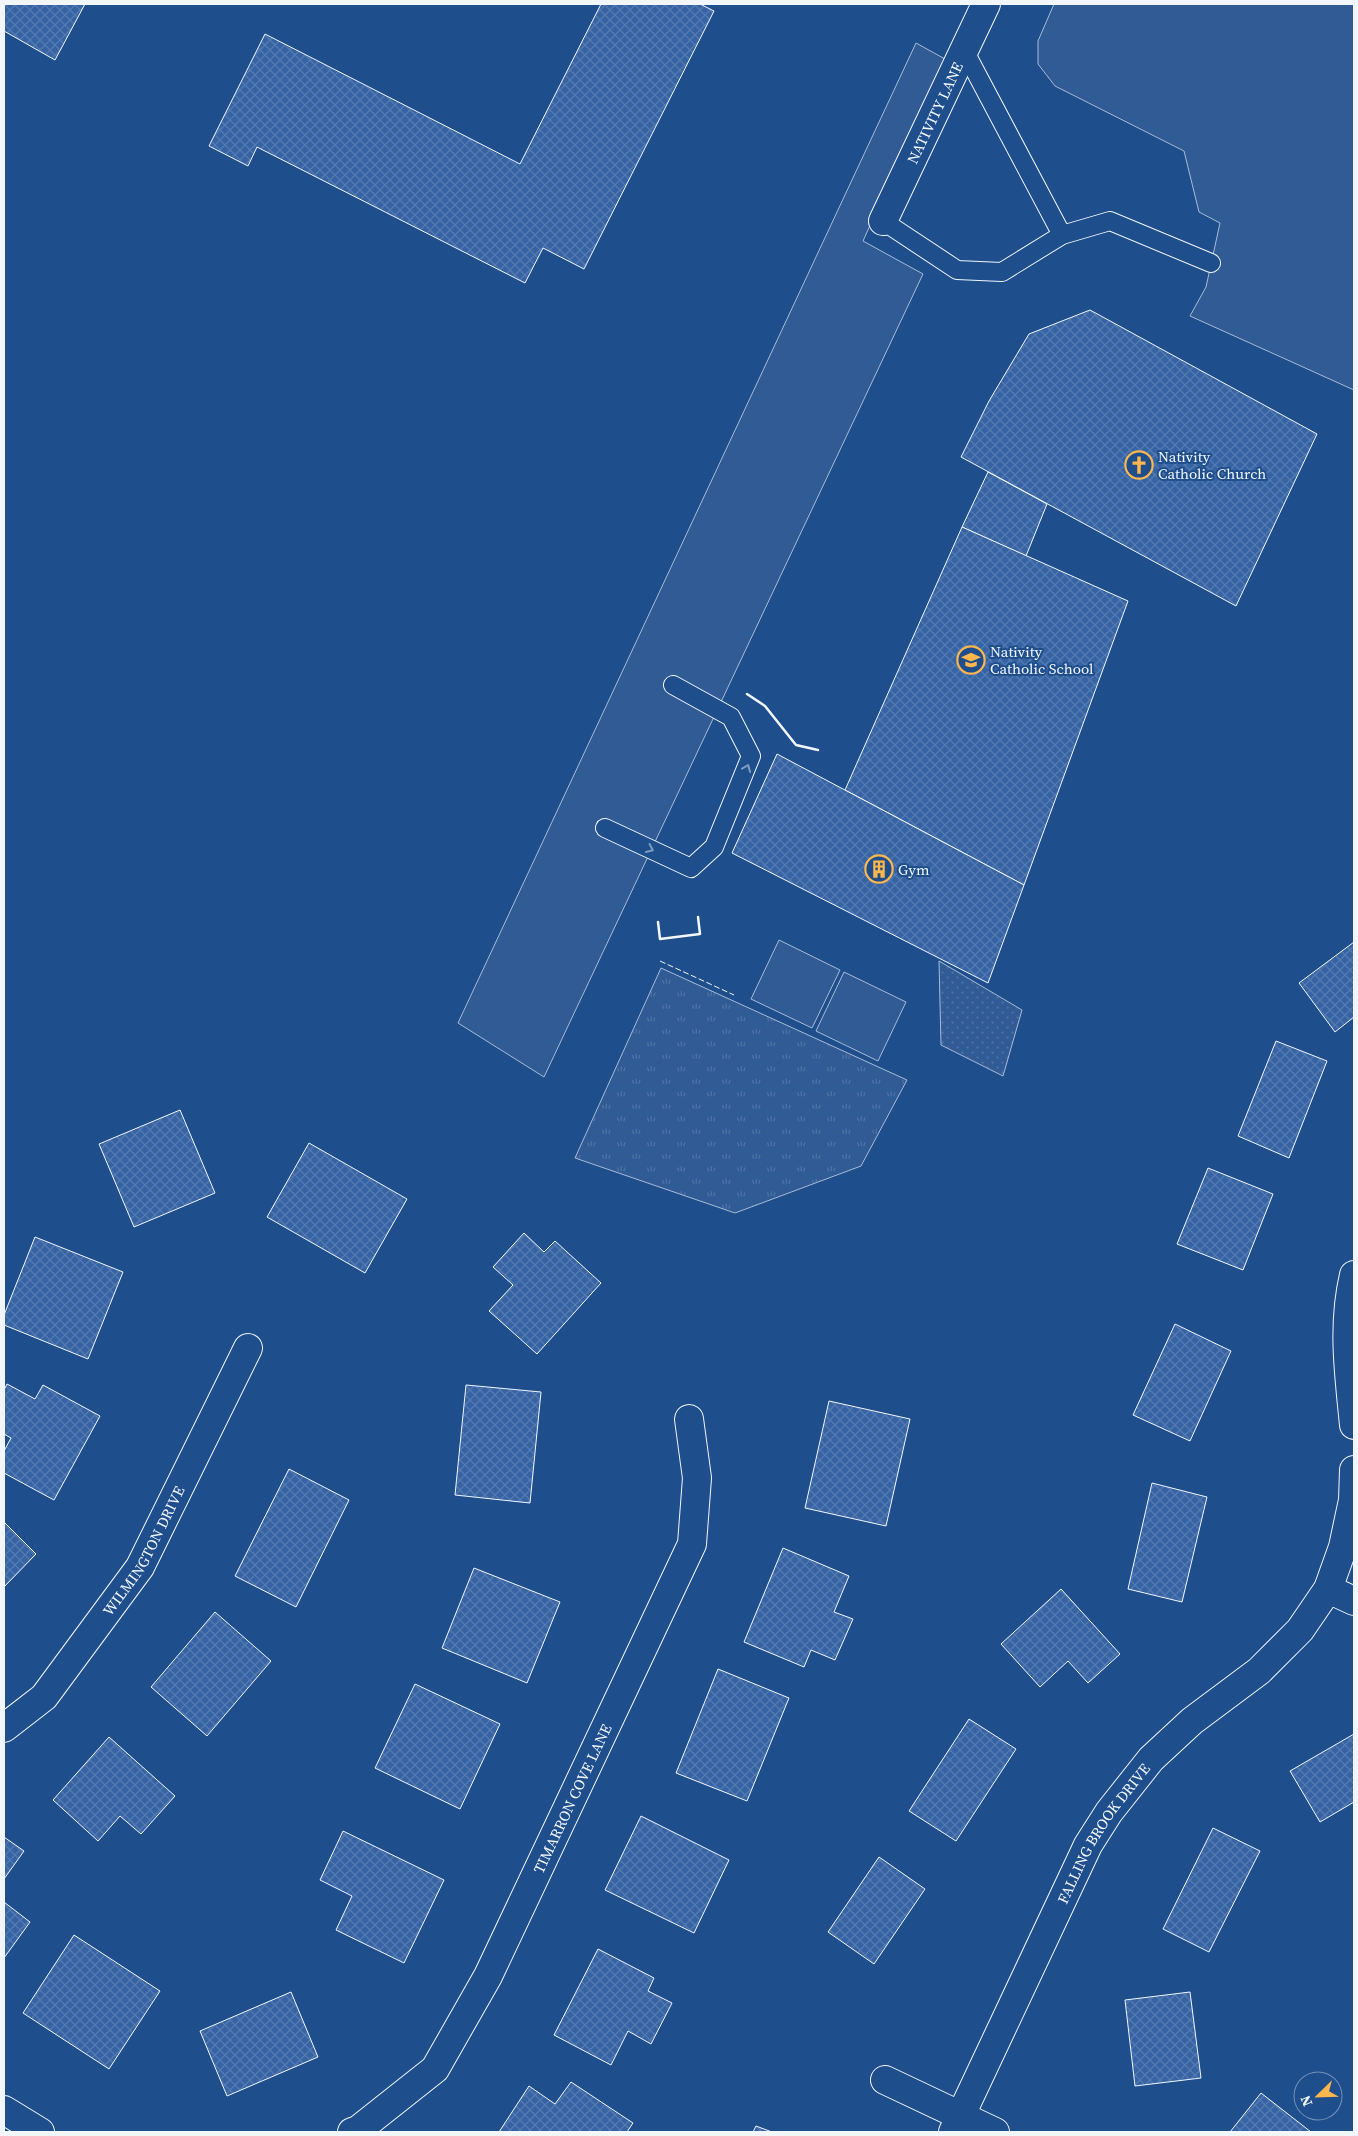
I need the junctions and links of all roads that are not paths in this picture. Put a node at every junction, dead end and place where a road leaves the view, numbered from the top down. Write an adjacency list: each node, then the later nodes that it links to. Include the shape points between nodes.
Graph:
1 (986, 4): 2 (street, NATIVITY LANE)
2 (964, 50): 3 (street, NATIVITY LANE); 4 (lane)
3 (884, 221): 4 (lane, via 957,270 1002,272)
4 (1062, 235): 5 (lane, via 1110,221)
5 (1211, 263)
6 (673, 684): 7 (lane, one-way to 6, via 691,868 714,847 752,756 731,717)
7 (605, 828)
8 (1354, 1275): 11 (street, via 1346,1345)
9 (248, 1348): 15 (street, WILMINGTON DRIVE, via 140,1567 44,1697)
10 (689, 1419): 20 (street, TIMARRON COVE LANE, via 697,1478 692,1544 488,1976 435,2069)
11 (1354, 1425)
12 (1354, 1470): 13 (street, FALLING BROOK DRIVE, via 1353,1500 1343,1547)
13 (1328, 1589): 14 (street); 18 (street, FALLING BROOK DRIVE, via 1300,1630 1259,1671 1192,1721 1151,1759 1109,1812 1088,1845)
14 (1354, 1601)
15 (4, 1728)
16 (885, 2080): 18 (street)
17 (4, 2110): 19 (street)
18 (957, 2124): 21 (street)
19 (40, 2132)
20 (352, 2132)
21 (995, 2132)

